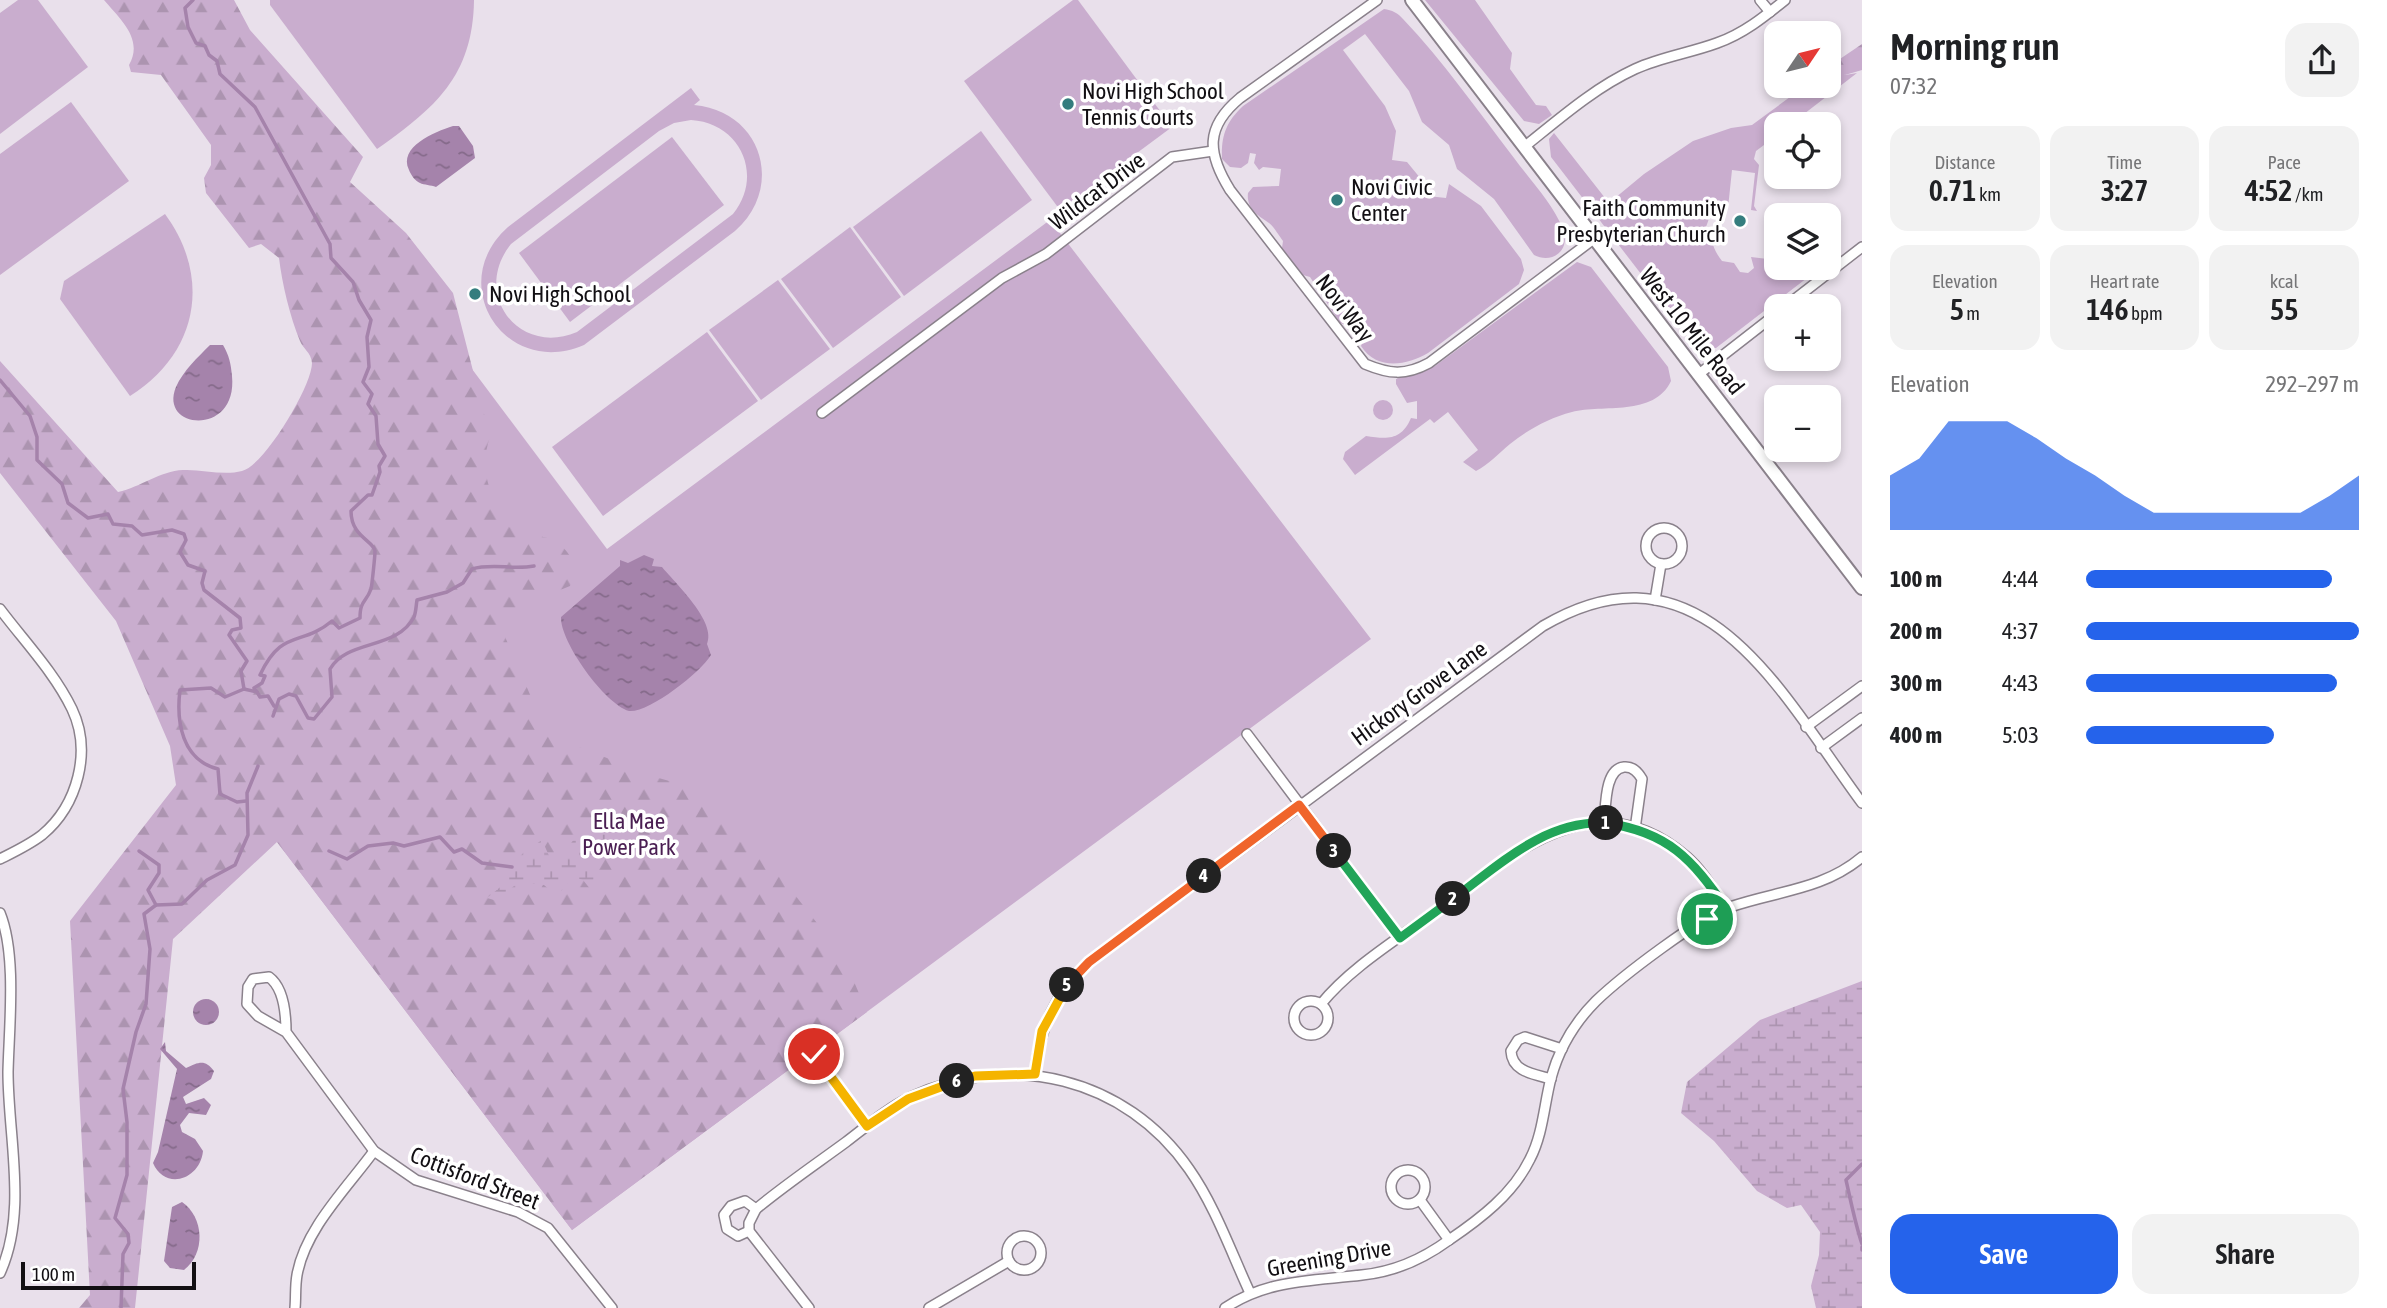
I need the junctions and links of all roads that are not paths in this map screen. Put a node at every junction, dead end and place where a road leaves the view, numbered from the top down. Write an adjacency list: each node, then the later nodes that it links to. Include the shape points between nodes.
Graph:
1 (1377, 0): 7 (street, via 1227,109 1213,136)
2 (1412, 0): 6 (main road, West 10 Mile Road)
3 (1760, 0): 5 (street)
4 (1785, 0): 5 (street)
5 (1769, 12): 6 (street, via 1727,39 1622,76)
6 (1524, 147): 8 (main road, West 10 Mile Road)
7 (1213, 151): 8 (street, Novi Way, via 1230,190 1343,340 1365,364 1388,374 1417,370 1429,363); 13 (street, Wildcat Drive, via 1172,157 1046,254 1002,278)
8 (1595, 238): 12 (main road, West 10 Mile Road)
9 (1862, 247): 10 (street)
10 (1801, 294)
11 (1764, 323): 12 (street)
12 (1699, 374): 15 (main road, West 10 Mile Road)
13 (822, 413)
14 (1661, 564): 14 (street, via 1677,559 1682,550 1680,538 1667,529 1650,535 1646,546 1651,558); 16 (street)
15 (1862, 588)
16 (1655, 600): 20 (street, Hickory Grove Lane, via 1703,617 1726,631 1755,657); 24 (street, Hickory Grove Lane, via 1611,601 1558,617)
17 (0, 608): 28 (street, via 59,686 79,730 82,754 66,804 43,834)
18 (1860, 691): 20 (street)
19 (1862, 718): 22 (street)
20 (1805, 727): 22 (street, Hickory Grove Lane)
21 (1247, 734): 24 (street)
22 (1821, 748): 23 (street, Hickory Grove Lane)
23 (1862, 803)
24 (1299, 805): 31 (street); 36 (street, Hickory Grove Lane, via 1081,969 1047,1018)
25 (1604, 823): 26 (street); 26 (street, via 1611,777 1628,767 1642,779); 31 (street, via 1566,827 1529,843)
26 (1635, 829): 29 (street, via 1654,835 1687,857)
27 (1862, 858): 29 (street, Greening Drive, via 1809,887)
28 (0, 859)
29 (1726, 908): 34 (street, Greening Drive, via 1607,991)
30 (0, 913): 45 (street, via 11,985 8,1074 15,1199)
31 (1400, 938): 32 (street)
32 (1321, 1004)
33 (286, 1032): 33 (street, via 277,985 269,976 253,979 247,1004 264,1021); 39 (street)
34 (1562, 1049): 37 (street, Greening Drive); 37 (street, via 1525,1037 1511,1051 1518,1068)
35 (814, 1054): 38 (street)
36 (1035, 1074): 38 (street, via 975,1076 927,1090); 46 (street, via 1098,1091 1162,1136 1197,1181)
37 (1551, 1079): 43 (street, Greening Drive, via 1539,1139 1521,1176 1498,1202)
38 (867, 1126): 41 (street)
39 (374, 1152): 47 (street, via 303,1252); 48 (street, Cottisford Street, via 416,1180 518,1212 548,1228)
40 (1420, 1200): 43 (street)
41 (756, 1209): 42 (street); 42 (street, via 745,1201 724,1215 727,1229 738,1236)
42 (749, 1227): 49 (street)
43 (1449, 1240): 46 (street, Greening Drive, via 1394,1269 1301,1279)
44 (1009, 1261): 50 (street)
45 (0, 1273)
46 (1250, 1293): 51 (street, Greening Drive)
47 (295, 1308)
48 (612, 1308)
49 (809, 1308)
50 (929, 1308)
51 (1225, 1308)

